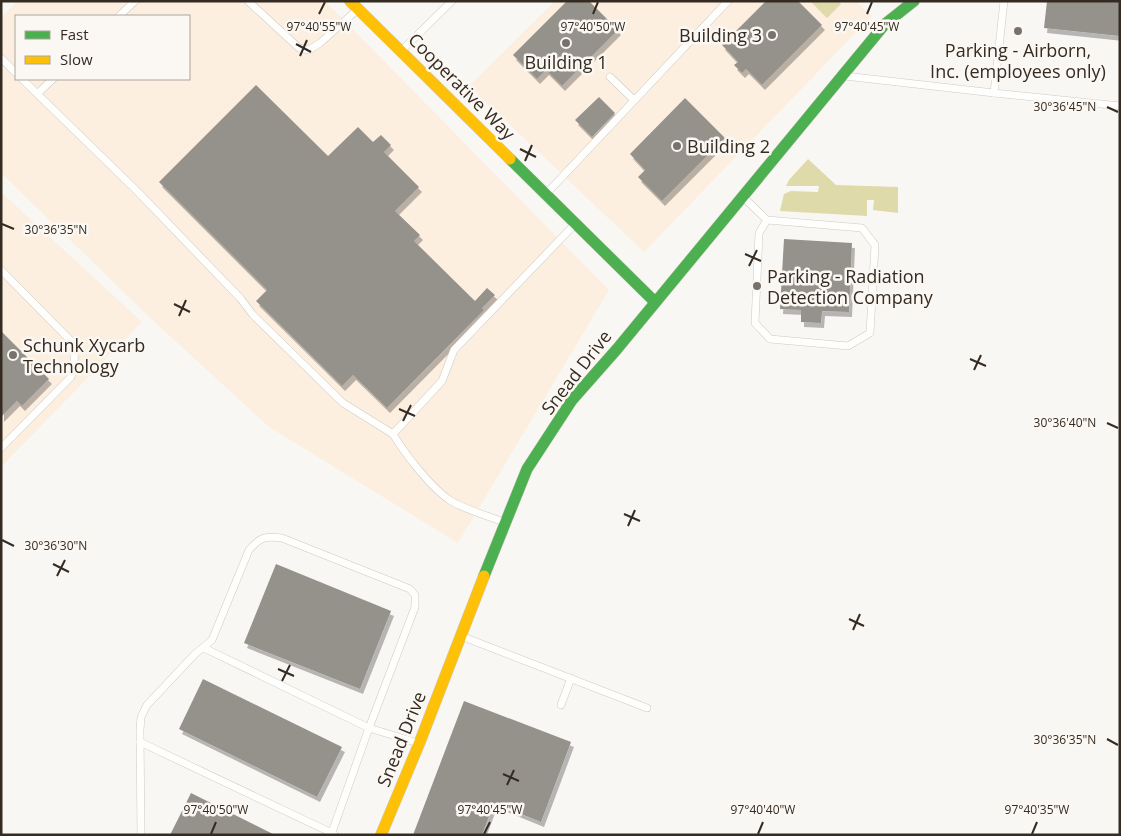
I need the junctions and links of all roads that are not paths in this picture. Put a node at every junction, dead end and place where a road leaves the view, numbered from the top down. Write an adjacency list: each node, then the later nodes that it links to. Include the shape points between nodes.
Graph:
1 (135, 1): 8 (lane)
2 (248, 1): 7 (lane, via 299,48 309,50 320,43)
3 (452, 1): 9 (lane)
4 (728, 1): 18 (lane)
5 (914, 1): 12 (street, Snead Drive, via 885,24)
6 (1004, 1): 17 (lane)
7 (354, 5): 9 (street, Cooperative Way)
8 (120, 15)
9 (401, 51): 20 (street, Cooperative Way)
10 (1, 58): 11 (lane)
11 (15, 72)
12 (842, 76): 17 (lane); 21 (street, Snead Drive)
13 (610, 77): 18 (lane)
14 (23, 80): 16 (lane)
15 (52, 80): 16 (lane)
16 (38, 93): 26 (lane, via 343,404)
17 (994, 93): 19 (lane)
18 (634, 100): 20 (lane)
19 (1120, 106)
20 (546, 194): 23 (street, Cooperative Way)
21 (742, 197): 22 (lane); 25 (street, Snead Drive)
22 (767, 220): 22 (lane, via 759,232 755,323 770,339 848,346 870,333 876,244 862,228)
23 (576, 223): 25 (street, Cooperative Way); 26 (lane, via 454,350 442,381)
24 (1, 270): 27 (lane, via 71,341 75,364 71,377)
25 (655, 302): 28 (street, Snead Drive, via 572,400 527,469)
26 (394, 434): 28 (lane, via 402,449 451,501)
27 (1, 448)
28 (505, 522): 29 (street, Snead Drive)
29 (461, 636): 31 (lane); 36 (street, Snead Drive)
30 (204, 648): 34 (lane); 34 (lane, via 212,640 249,550 268,536 282,538 410,589 415,595 415,607); 35 (lane, via 147,705 141,716)
31 (571, 678): 32 (lane); 33 (lane)
32 (561, 705)
33 (647, 708)
34 (369, 728): 36 (lane); 37 (lane)
35 (140, 742): 37 (lane); 38 (lane)
36 (419, 744): 39 (street, Snead Drive)
37 (333, 834)
38 (141, 835)
39 (381, 835)

